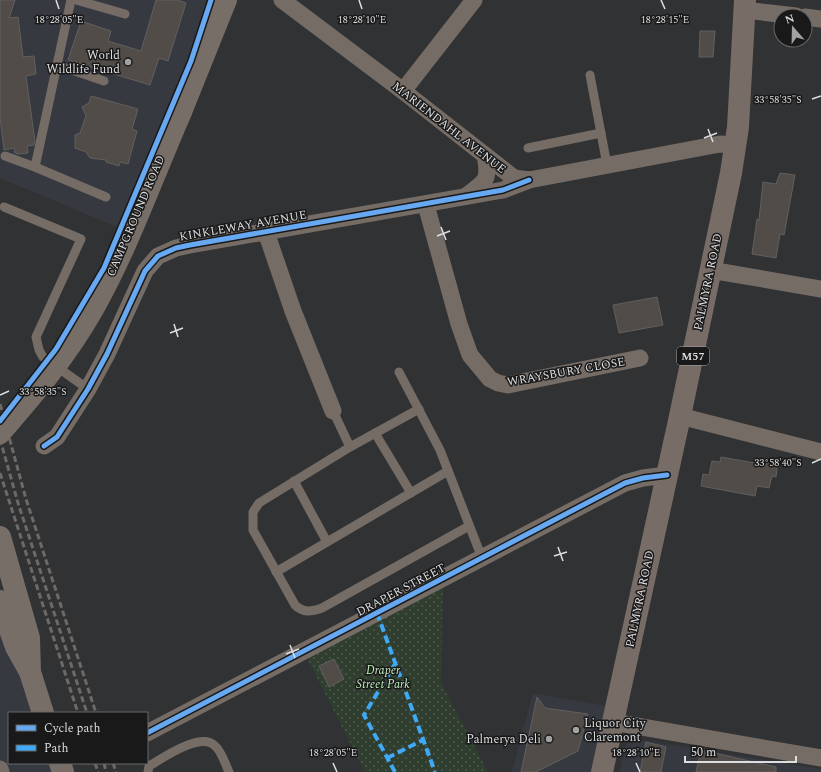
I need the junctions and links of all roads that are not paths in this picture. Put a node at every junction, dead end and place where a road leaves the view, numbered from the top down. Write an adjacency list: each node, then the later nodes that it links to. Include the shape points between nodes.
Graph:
1 (71, 0): 9 (lane)
2 (76, 0): 8 (lane)
3 (226, 0): 35 (main road, CAMPGROUND ROAD, bridge, via 117,262 92,311 55,368)
4 (282, 0): 12 (street, MARIENDAHL AVENUE)
5 (474, 0): 12 (street)
6 (744, 5): 7 (street); 14 (main road, PALMYRA ROAD / M57)
7 (773, 11)
8 (125, 14)
9 (57, 65): 11 (lane); 19 (lane)
10 (590, 75): 13 (lane)
11 (104, 81)
12 (404, 91): 16 (street, MARIENDAHL AVENUE)
13 (601, 133): 15 (lane); 18 (lane)
14 (735, 145): 18 (street, MARIENDAHL AVENUE, via 720,144); 26 (main road, PALMYRA ROAD / M57)
15 (528, 148)
16 (485, 155): 20 (street, MARIENDAHL AVENUE, via 514,178); 22 (street, KINKLEWAY AVENUE, via 488,172 486,180)
17 (5, 156): 19 (lane)
18 (607, 165): 20 (street, MARIENDAHL AVENUE)
19 (35, 167): 21 (lane)
20 (529, 180): 22 (street, KINKLEWAY AVENUE, via 503,190)
21 (106, 197)
22 (465, 197): 23 (street, KINKLEWAY AVENUE)
23 (426, 204): 25 (street, KINKLEWAY AVENUE); 28 (street, WRAYSBURY CLOSE, via 470,355 490,379 508,385)
24 (4, 207): 30 (lane, via 81,239 36,336 38,350 43,357)
25 (266, 232): 30 (street, KINKLEWAY AVENUE, via 190,245 158,256 145,271); 32 (street, KINKLEWAY AVENUE, via 293,311)
26 (710, 270): 27 (street); 33 (main road, PALMYRA ROAD / M57)
27 (821, 289)
28 (640, 358)
29 (399, 372): 31 (lane)
30 (88, 389): 36 (street, KINKLEWAY AVENUE, via 57,437)
31 (419, 409): 34 (lane); 39 (lane)
32 (333, 411): 37 (lane)
33 (680, 416): 38 (street); 40 (main road, PALMYRA ROAD / M57)
34 (375, 433): 37 (lane); 42 (lane)
35 (0, 434)
36 (44, 446)
37 (350, 447): 41 (lane)
38 (821, 452)
39 (448, 471): 42 (lane); 43 (lane)
40 (667, 475): 46 (street, DRAPER STREET, via 625,483); 51 (main road, PALMYRA ROAD / M57)
41 (294, 481): 45 (lane); 47 (lane, via 259,503 253,512 253,530)
42 (411, 492): 45 (lane)
43 (469, 526): 46 (lane); 47 (lane, via 322,608 312,611 300,610 295,605)
44 (0, 537): 49 (main road, via 29,638)
45 (327, 542): 47 (lane)
46 (482, 558): 52 (street, DRAPER STREET)
47 (276, 572)
48 (0, 601): 49 (main road, via 16,647)
49 (30, 672): 50 (main road)
50 (43, 712)
51 (613, 722): 53 (street); 58 (main road, PALMYRA ROAD / M57)
52 (148, 732)
53 (821, 758)
54 (0, 769): 55 (street)
55 (1, 772)
56 (148, 772): 57 (lane, via 149,766 191,743 201,741 208,741 214,745)
57 (229, 772)
58 (602, 772)

